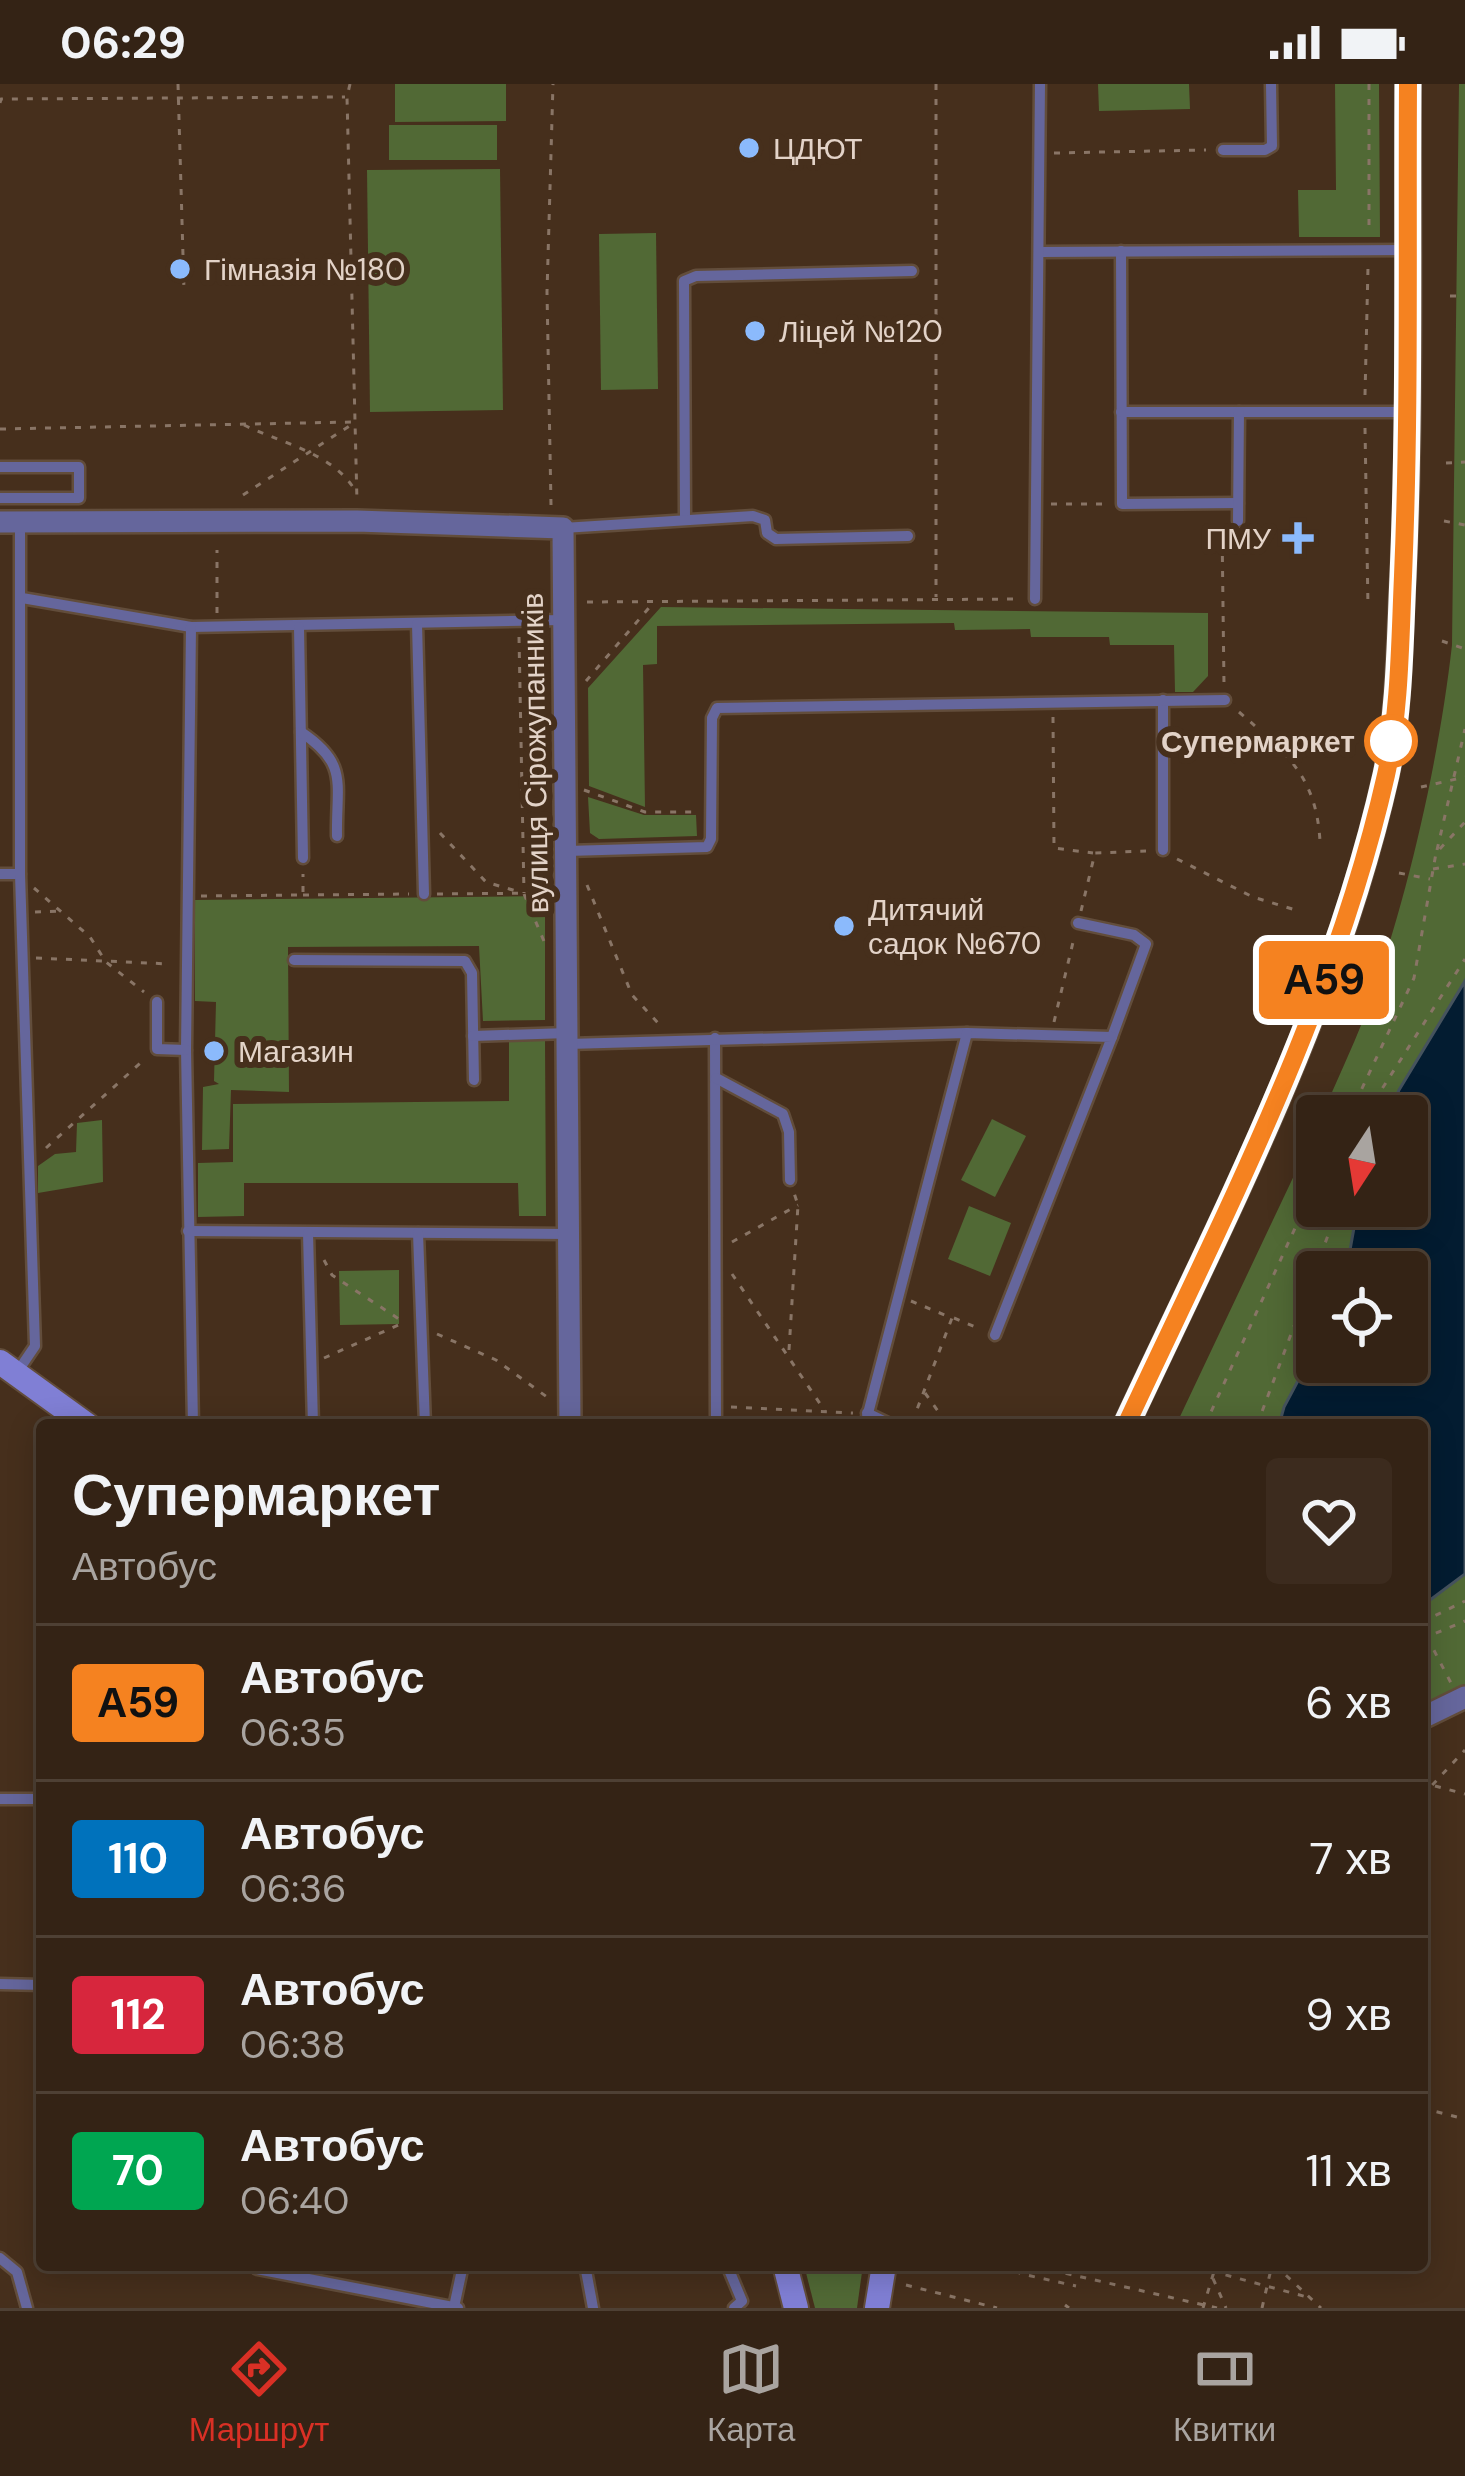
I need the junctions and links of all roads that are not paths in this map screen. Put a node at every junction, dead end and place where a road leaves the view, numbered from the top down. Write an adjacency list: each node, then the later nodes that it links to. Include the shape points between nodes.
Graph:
1 (1040, 84): 6 (lane)
2 (1271, 84): 4 (lane, via 1270,149)
3 (1408, 84): 5 (street)
4 (1223, 150)
5 (1408, 250): 7 (lane); 11 (street)
6 (1039, 251): 7 (lane); 22 (lane)
7 (1121, 251): 9 (lane)
8 (912, 272): 16 (lane, via 684,281)
9 (1120, 412): 10 (lane); 15 (lane, via 1122,504)
10 (1239, 412): 11 (lane); 15 (lane)
11 (1407, 412): 62 (street, via 1393,731 1356,888 1290,1076)
12 (0, 466): 14 (lane, via 79,466 79,498)
13 (0, 498): 14 (lane)
14 (38, 498): 18 (lane)
15 (1238, 503): 17 (lane)
16 (685, 518): 19 (lane); 20 (lane, via 760,517 776,539)
17 (1238, 521)
18 (19, 522): 19 (street); 21 (lane)
19 (563, 528): 23 (street, вулиця Сірожупанників)
20 (908, 536)
21 (22, 598): 25 (lane); 35 (lane)
22 (1035, 599)
23 (562, 611): 24 (lane, via 519,621); 32 (street, вулиця Сірожупанників)
24 (418, 624): 26 (lane); 36 (lane)
25 (191, 627): 26 (lane); 45 (lane)
26 (299, 627): 29 (lane)
27 (1163, 700): 28 (lane); 31 (lane); 32 (lane, via 717,708 711,839 703,849)
28 (1225, 700)
29 (301, 732): 30 (lane, via 334,763); 33 (lane)
30 (337, 836)
31 (1163, 850)
32 (567, 851): 43 (street, вулиця Сірожупанників)
33 (303, 858)
34 (0, 874): 35 (lane)
35 (20, 874): 54 (lane, via 34,1346)
36 (424, 894)
37 (1078, 923): 42 (lane, via 1146,944)
38 (294, 960): 41 (lane, via 465,961)
39 (157, 1002): 45 (lane, via 157,1049)
40 (967, 1034): 42 (lane); 44 (lane); 61 (lane)
41 (473, 1036): 43 (lane); 47 (lane)
42 (1112, 1036): 53 (lane)
43 (568, 1038): 44 (lane); 52 (street, вулиця Сірожупанників)
44 (716, 1038): 46 (lane)
45 (186, 1050): 49 (lane)
46 (716, 1078): 48 (lane, via 783,1114); 60 (lane)
47 (474, 1080)
48 (790, 1180)
49 (188, 1231): 50 (lane); 56 (lane)
50 (308, 1233): 51 (lane); 57 (lane)
51 (418, 1233): 52 (lane); 58 (lane)
52 (568, 1234): 59 (street, вулиця Сірожупанників)
53 (995, 1335)
54 (8, 1368): 55 (street)
55 (79, 1419)
56 (193, 1419)
57 (313, 1419)
58 (424, 1419)
59 (570, 1419)
60 (716, 1419)
61 (866, 1419)
62 (1129, 1419)
63 (1460, 1694): 64 (street)
64 (1428, 1714)
65 (0, 1799): 66 (lane)
66 (36, 1799)
67 (0, 1984): 68 (lane)
68 (36, 1985)
69 (0, 2258): 77 (lane, via 16,2272)
70 (267, 2271): 76 (lane)
71 (462, 2271): 76 (lane)
72 (586, 2271): 78 (lane)
73 (730, 2271): 79 (lane, via 742,2301)
74 (787, 2271): 80 (street)
75 (883, 2271): 81 (street)
76 (456, 2307)
77 (27, 2308)
78 (593, 2308)
79 (734, 2308)
80 (796, 2308)
81 (878, 2308)

